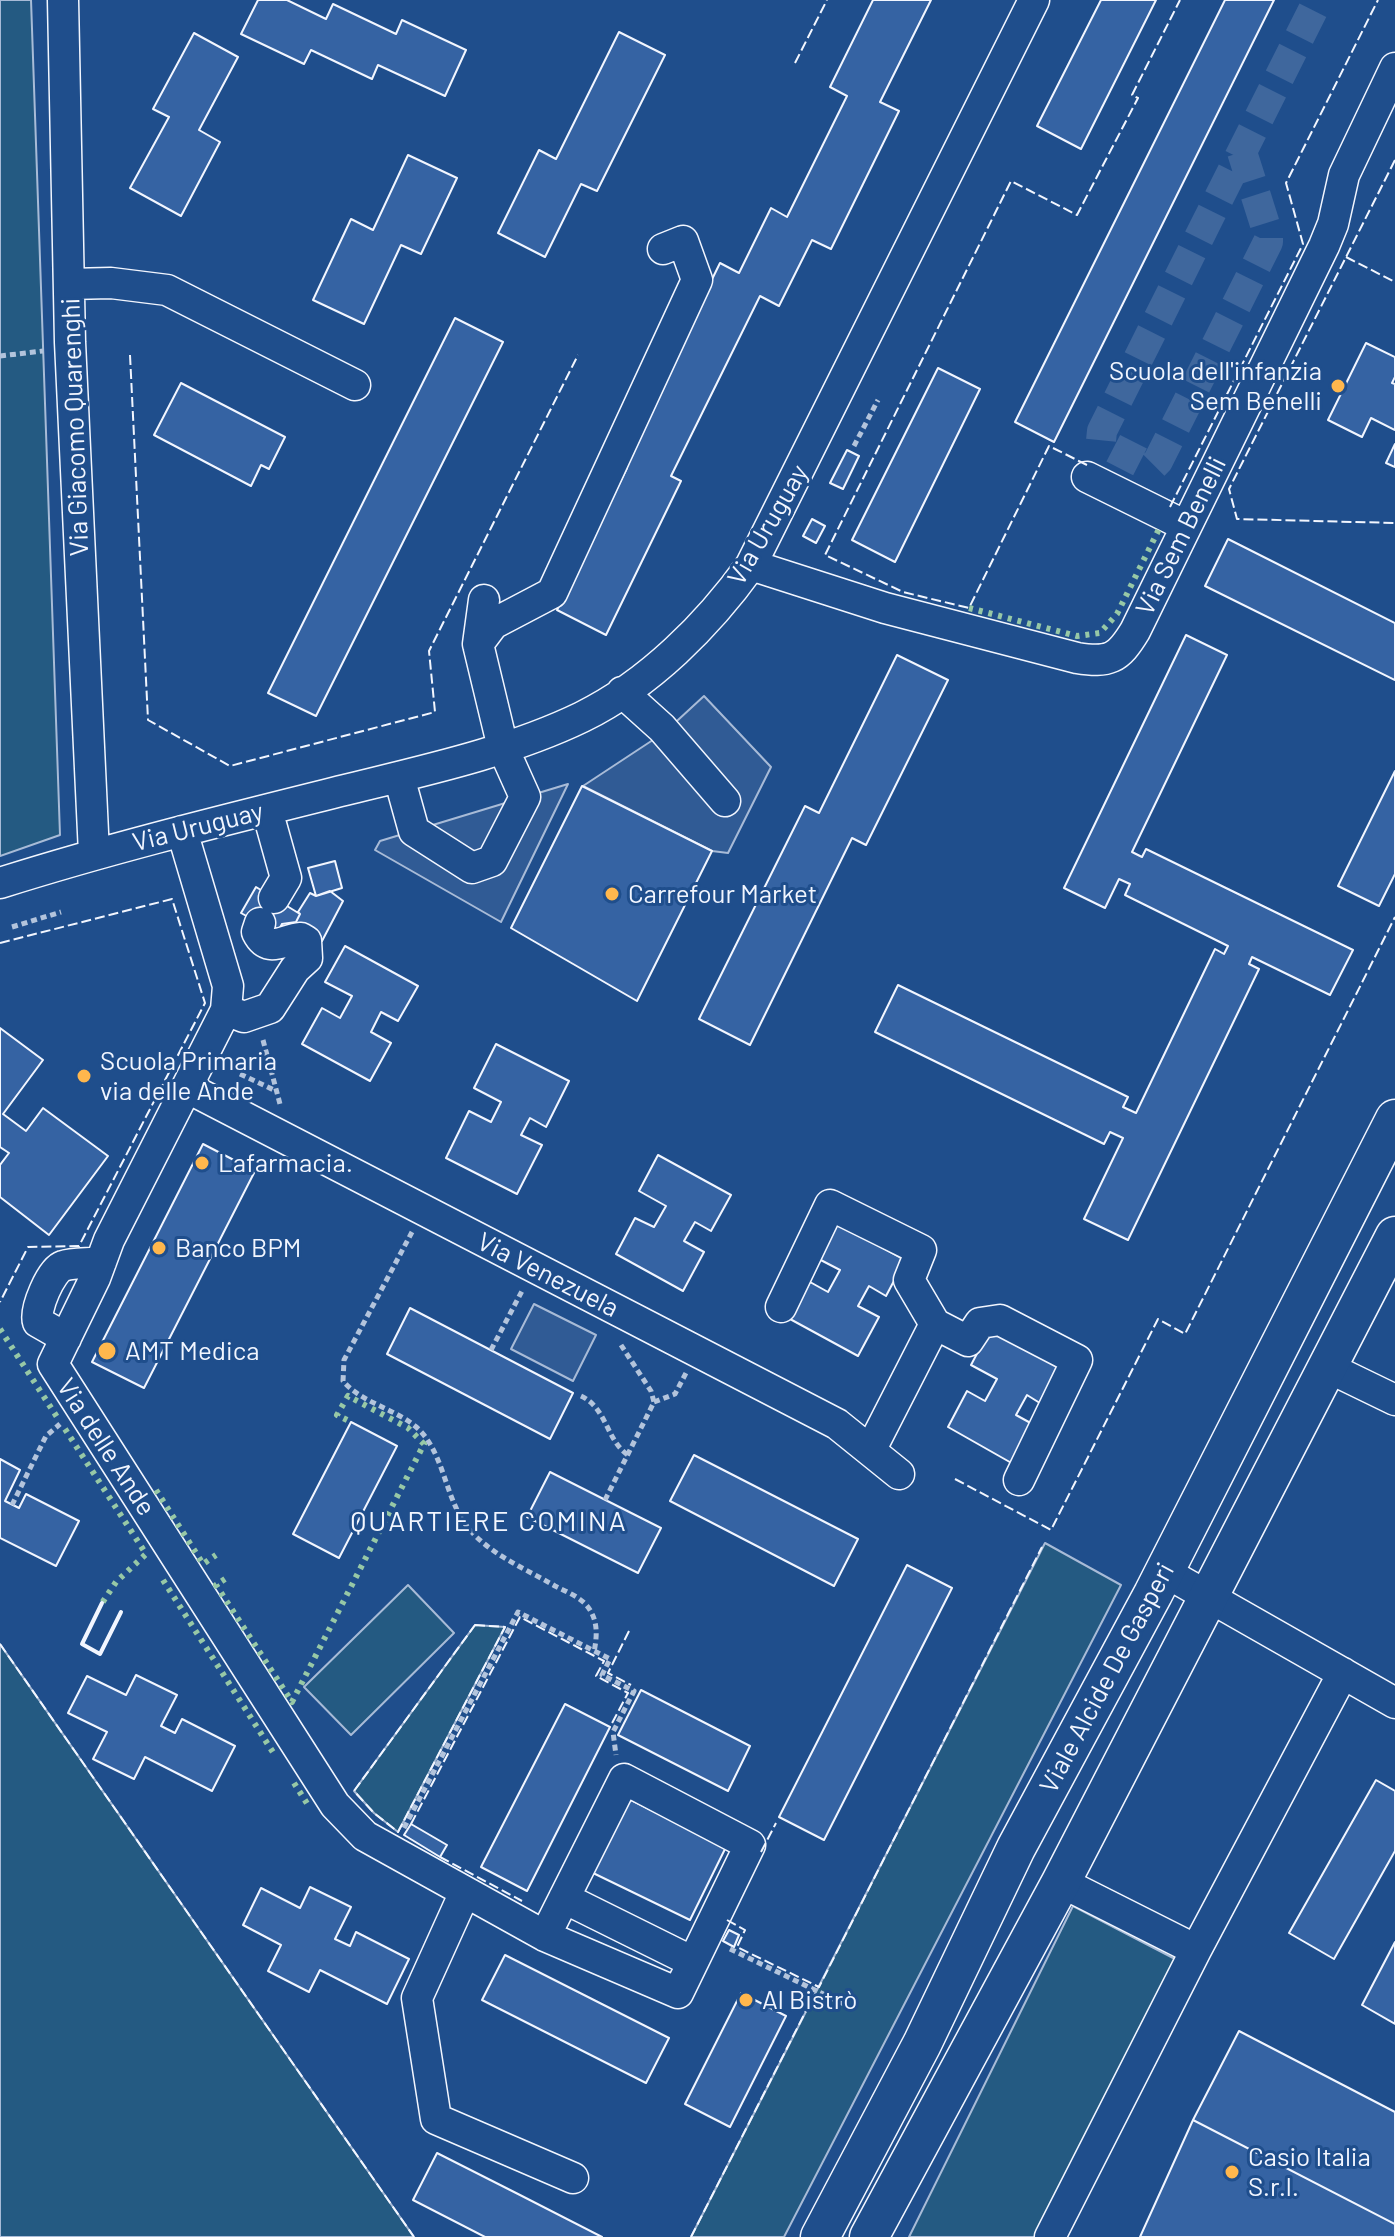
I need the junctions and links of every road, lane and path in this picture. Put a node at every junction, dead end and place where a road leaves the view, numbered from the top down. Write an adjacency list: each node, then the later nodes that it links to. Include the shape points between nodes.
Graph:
1 (63, 0): 5 (street, Via Giacomo Quarenghi)
2 (1034, 0): 13 (street, Via Uruguay)
3 (1395, 68): 12 (street, Via Sem Benelli, via 1344,175 1324,246)
4 (663, 249): 15 (street, via 683,241 697,280 552,593 493,624)
5 (69, 284): 8 (street, via 167,290); 22 (street, Via Giacomo Quarenghi)
6 (48, 350): 7 (path)
7 (0, 356)
8 (355, 385)
9 (878, 400): 10 (path)
10 (854, 446)
11 (1087, 477): 12 (street)
12 (1186, 526): 13 (street, Via Sem Benelli, via 1135,631 1106,660 1077,658 885,608)
13 (751, 565): 16 (street, Via Uruguay, via 699,628)
14 (484, 600): 15 (street)
15 (478, 644): 17 (street)
16 (622, 692): 17 (street, Via Uruguay, via 582,717); 19 (street, via 662,728)
17 (503, 748): 18 (street, Via Uruguay); 18 (street, via 525,797 492,861 472,868 414,831)
18 (399, 777): 20 (street, Via Uruguay)
19 (725, 801)
20 (267, 810): 21 (street, Via Uruguay); 26 (street, via 286,878 257,932 268,945 301,938 307,958 270,1008 244,1017)
21 (182, 831): 22 (street, Via Uruguay); 26 (street, Via delle Ande, via 228,986)
22 (94, 854): 23 (street, Via Uruguay)
23 (0, 883)
24 (61, 912): 25 (path)
25 (12, 927)
26 (226, 1010): 29 (street, Via delle Ande)
27 (262, 1033): 30 (path)
28 (240, 1074): 30 (path)
29 (188, 1088): 33 (street, Via Venezuela); 60 (street, Via delle Ande, via 109,1240 53,1364 335,1805 365,1836)
30 (277, 1092): 31 (path)
31 (280, 1106)
32 (1395, 1119): 52 (main road, Viale Alcide De Gasperi)
33 (423, 1210): 46 (street, Via Venezuela, via 837,1424); 54 (path, via 344,1360 343,1381 425,1437 460,1515 479,1540 590,1609 597,1629)
34 (1395, 1236): 41 (main road, Viale Alcide De Gasperi)
35 (526, 1282): 39 (path)
36 (781, 1307): 37 (street, via 830,1205 921,1250 909,1280)
37 (935, 1324): 46 (street); 49 (street, via 968,1341 980,1323 1000,1320 1077,1360)
38 (618, 1337): 44 (path)
39 (491, 1350)
40 (690, 1366): 44 (path, via 675,1394)
41 (1327, 1367): 43 (street); 53 (main road, Viale Alcide De Gasperi)
42 (581, 1396): 47 (path, via 596,1405 619,1449)
43 (1395, 1400)
44 (654, 1402): 47 (path)
45 (64, 1422): 51 (path, via 46,1436)
46 (871, 1449): 48 (street, Via Venezuela)
47 (628, 1455): 50 (path)
48 (899, 1474)
49 (1019, 1480)
50 (605, 1500)
51 (12, 1505)
52 (1165, 1572): 53 (street); 68 (main road, Viale Alcide De Gasperi, via 1016,1848 922,2044)
53 (1209, 1596): 55 (street); 59 (main road, Viale Alcide De Gasperi)
54 (594, 1652): 57 (path, via 610,1659 602,1675 634,1691 613,1732); 58 (path, via 518,1612)
55 (1343, 1673): 56 (street); 64 (street)
56 (1395, 1703)
57 (617, 1764)
58 (399, 1838)
59 (1061, 1882): 64 (street); 69 (main road, Viale Alcide De Gasperi)
60 (465, 1892): 62 (street, Via delle Ande); 67 (street, via 417,1998 436,2119)
61 (564, 1898): 62 (street, Via delle Ande); 65 (street); 65 (street, Via delle Ande, via 624,1779 750,1845)
62 (545, 1936): 65 (street, Via delle Ande, via 678,1993)
63 (717, 1942): 66 (path)
64 (1196, 1950): 70 (street)
65 (693, 1962)
66 (848, 2006)
67 (573, 2178)
68 (820, 2237)
69 (869, 2237)
70 (1050, 2237)

